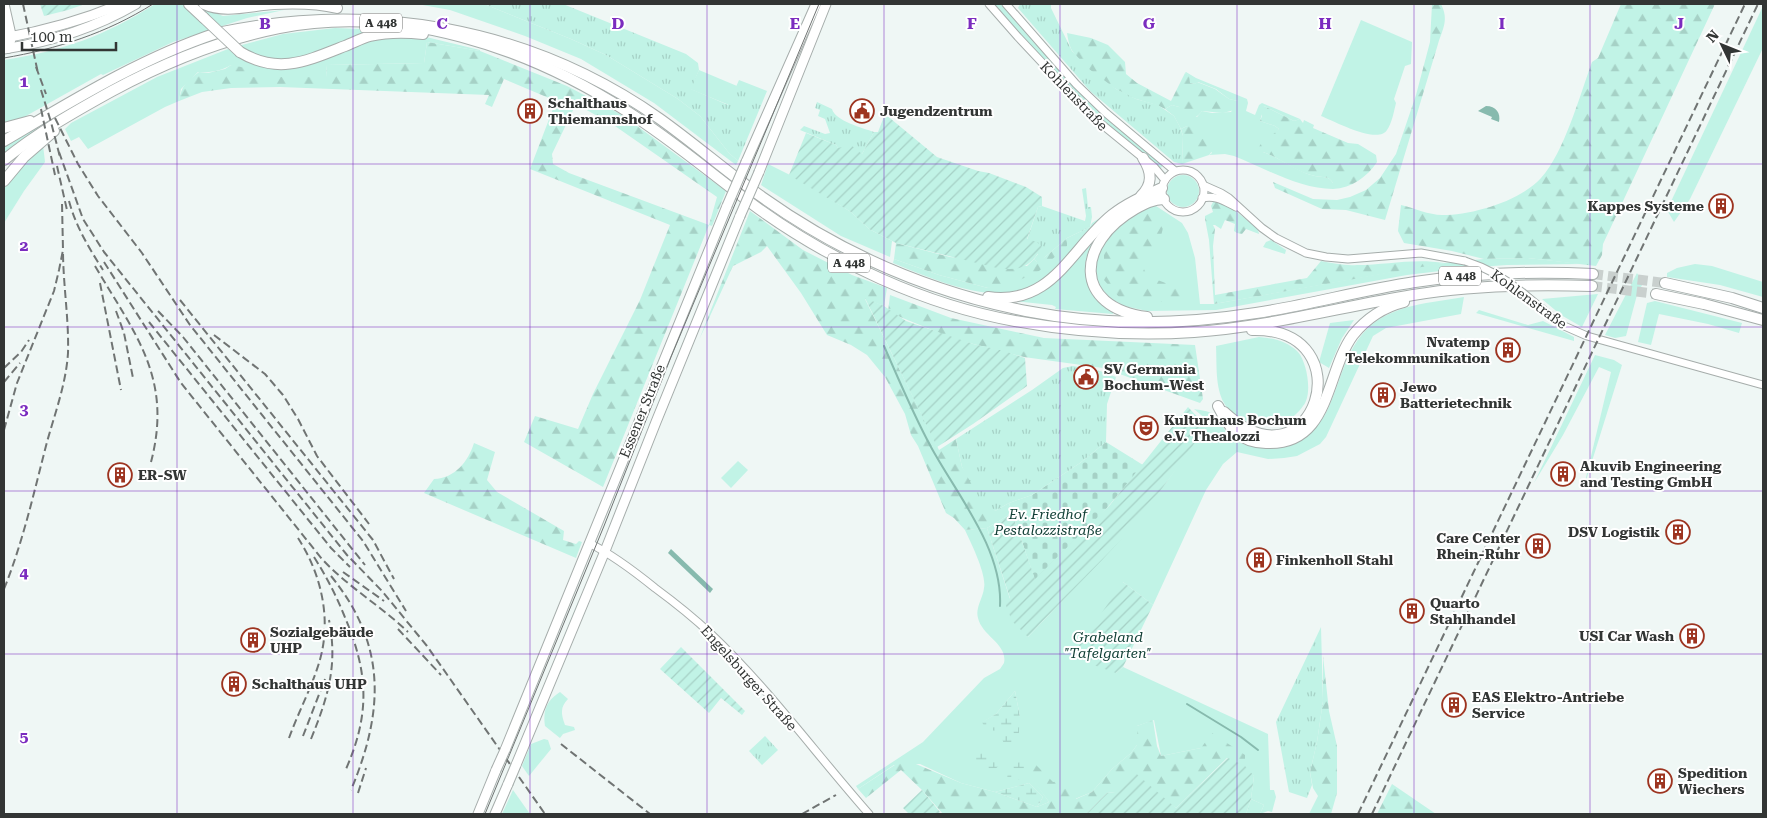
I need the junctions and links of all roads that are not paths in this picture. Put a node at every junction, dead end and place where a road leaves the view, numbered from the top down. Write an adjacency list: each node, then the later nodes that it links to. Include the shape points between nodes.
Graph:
1 (120, 4): 11 (main road, via 82,20)
2 (136, 4): 11 (main road, via 106,20 45,41)
3 (189, 4): 12 (highway, bridge, via 232,46 266,64 292,64 368,37 402,33 435,36)
4 (204, 4): 10 (highway, via 219,9 276,4 322,5)
5 (826, 4): 9 (main road, Essener Straße)
6 (989, 4): 17 (street, Kohlenstraße, via 1089,114)
7 (1006, 4): 19 (street, Kohlenstraße, via 1076,84)
8 (4, 6): 11 (highway)
9 (817, 10): 38 (main road, Essener Straße, bridge, via 727,206); 39 (main road, Essener Straße, bridge, via 759,172)
10 (347, 11): 14 (highway, A 448, via 296,15 214,34 148,61); 28 (highway, A 448, via 444,21 503,38 572,66 657,117 803,224 868,260)
11 (6, 43)
12 (507, 52): 13 (highway, A 448, via 415,26 371,22 320,23 282,28 226,42 186,56); 36 (highway, A 448, via 566,77 612,102 793,232 870,274 949,304 1010,321 1134,334)
13 (122, 86): 18 (highway, A 448, via 40,132); 20 (highway, via 46,136)
14 (50, 114): 15 (highway); 16 (highway)
15 (4, 128)
16 (4, 141)
17 (1143, 158): 21 (street, Kohlenstraße, via 1160,172); 23 (highway, via 1151,180)
18 (4, 160)
19 (1175, 171): 21 (street); 22 (street, Kohlenstraße, via 1193,172)
20 (4, 181)
21 (1163, 184): 23 (highway); 25 (street)
22 (1203, 185): 24 (street); 26 (street, Kohlenstraße, via 1221,192)
23 (1140, 197): 28 (highway, via 1104,222 1054,277 1029,293 998,298 934,281)
24 (1202, 198): 25 (street, via 1196,206 1184,212 1172,208); 26 (street, Kohlenstraße, via 1220,199)
25 (1164, 200): 35 (highway, via 1156,199 1145,204 1108,230 1094,251 1091,276 1102,297 1119,310)
26 (1243, 211): 37 (street, Kohlenstraße, bridge, via 1268,233 1306,253 1348,259 1421,253 1465,261 1502,277 1562,325 1587,336)
27 (1593, 274): 35 (highway, A 448, via 1528,272 1448,277 1256,313)
28 (924, 283): 35 (highway, A 448, via 984,302 1055,316 1120,322)
29 (1665, 283): 33 (highway)
30 (1592, 286): 31 (highway, A 448, via 1471,287)
31 (1434, 292): 36 (highway, A 448); 36 (highway, via 1424,298 1393,305 1364,324 1344,351 1317,418 1293,439 1278,443 1260,443 1242,436 1228,425 1218,406 1240,425 1257,434 1274,435 1292,430 1301,424 1315,404 1318,379 1312,359 1299,344 1276,331)
32 (1656, 294): 34 (highway)
33 (1763, 308)
34 (1763, 320)
35 (1178, 321)
36 (1205, 331)
37 (1763, 385)
38 (589, 543): 39 (street, Engelsburger Straße); 40 (main road, Essener Straße, bridge)
39 (605, 551): 41 (main road, Essener Straße, bridge); 42 (street, Engelsburger Straße, via 711,634 764,689)
40 (478, 814)
41 (495, 814)
42 (868, 814)

